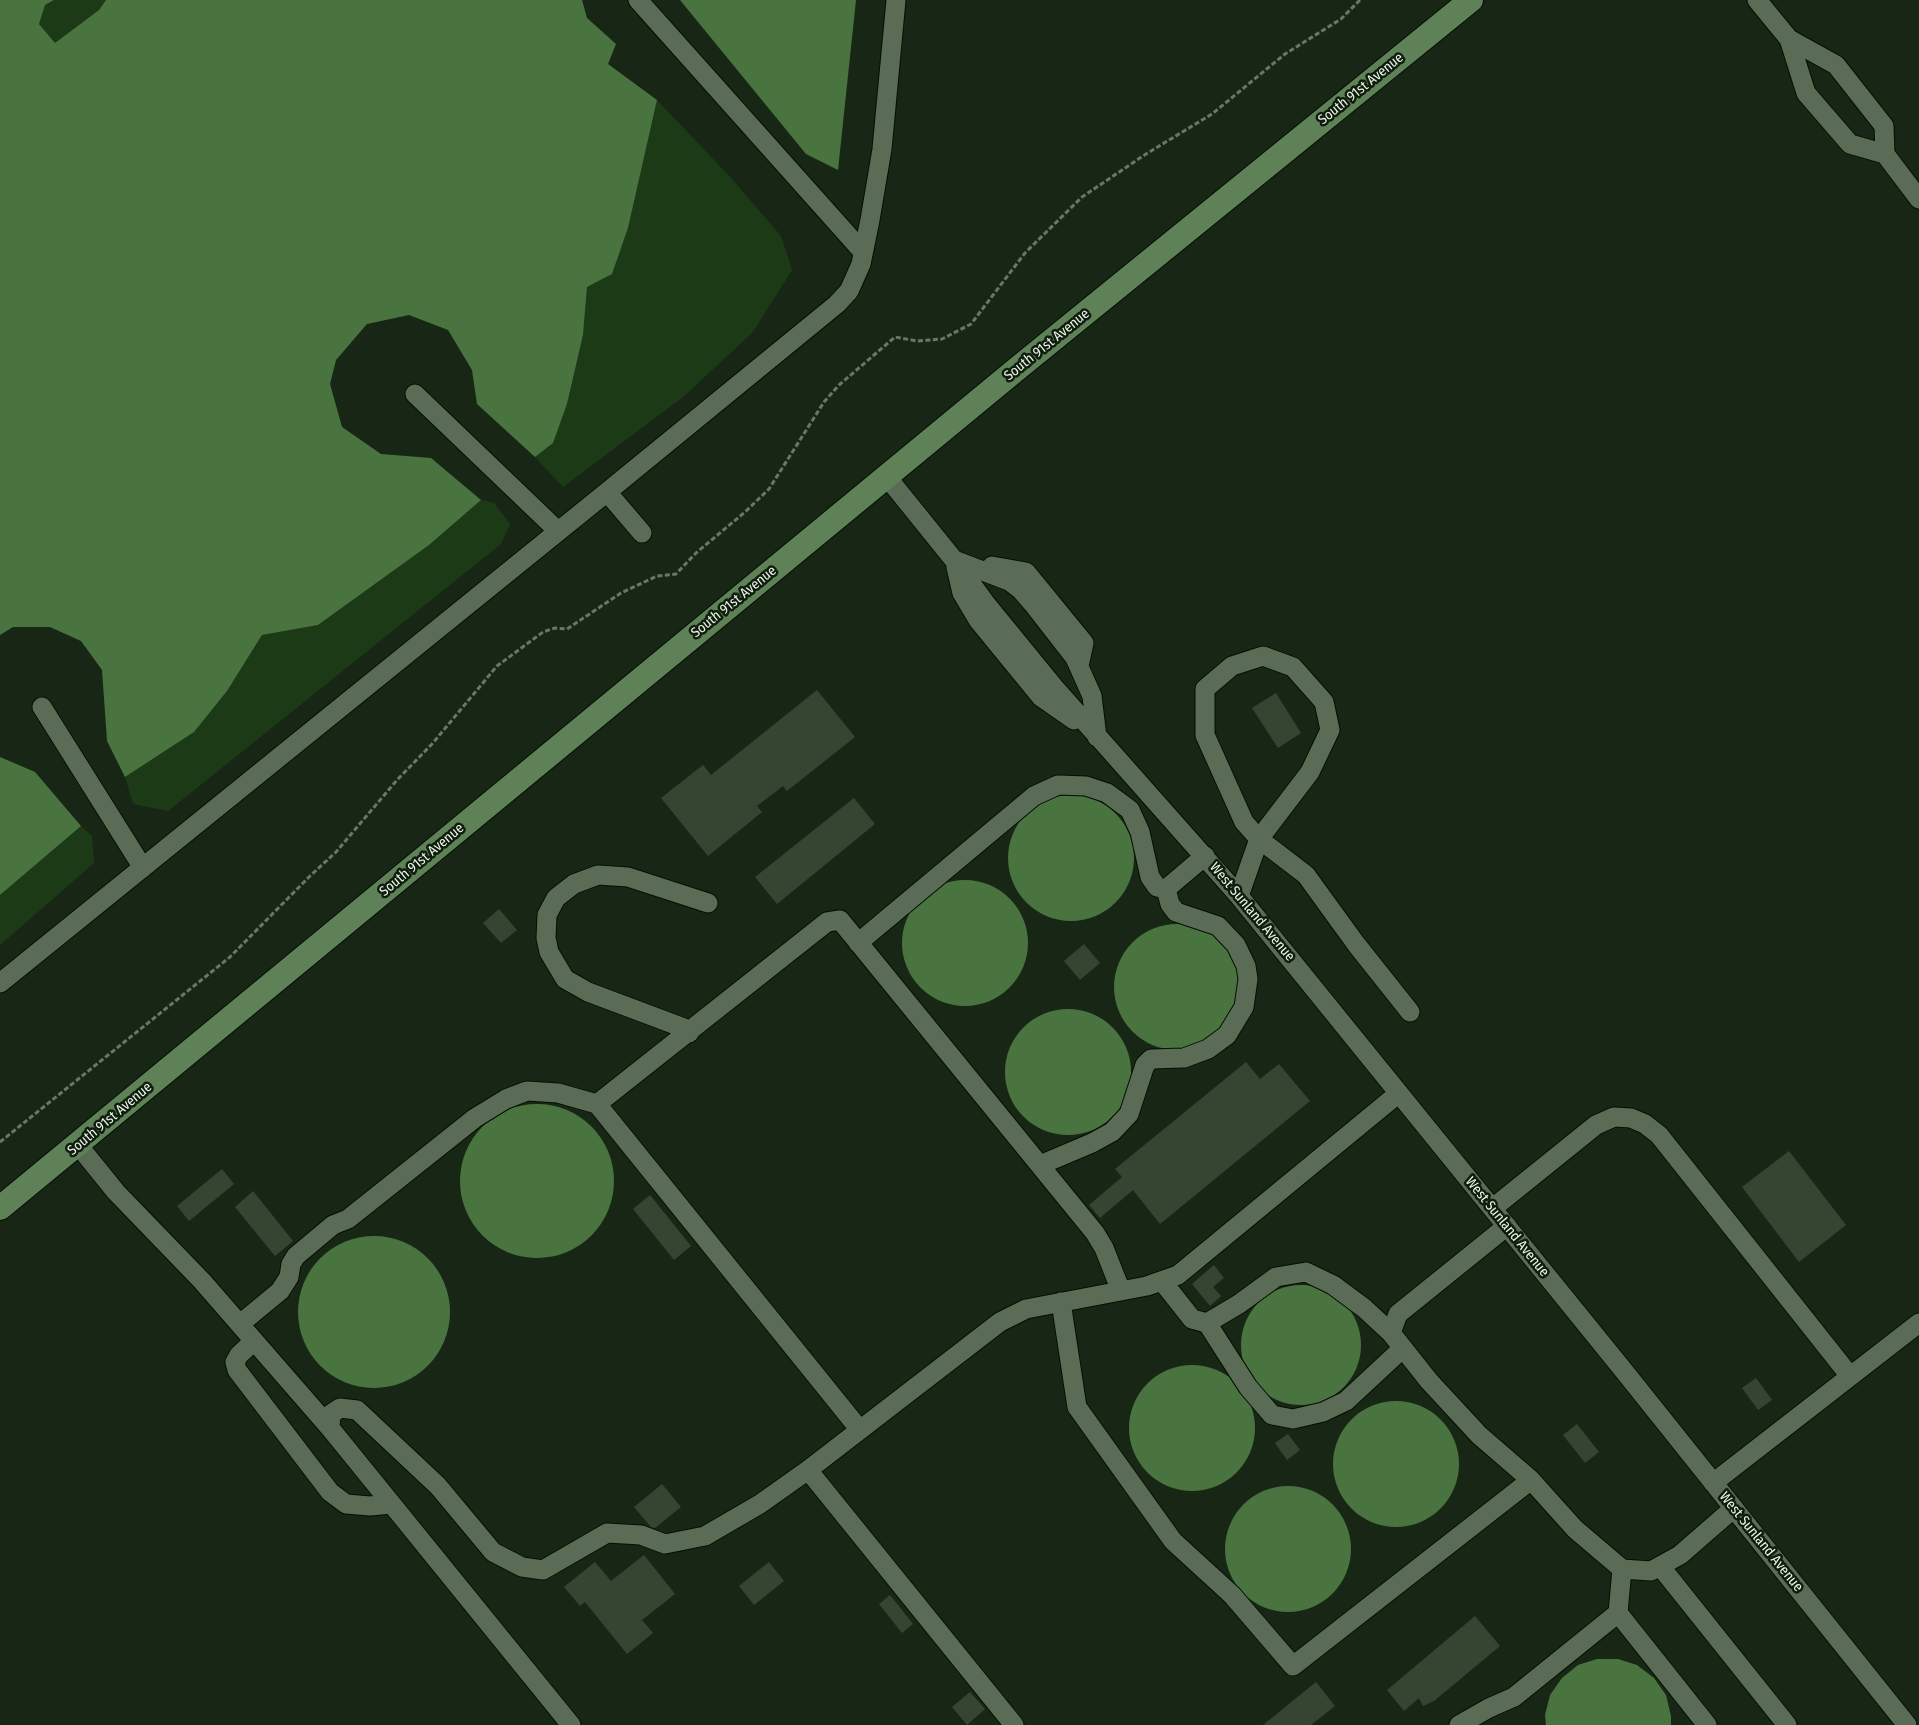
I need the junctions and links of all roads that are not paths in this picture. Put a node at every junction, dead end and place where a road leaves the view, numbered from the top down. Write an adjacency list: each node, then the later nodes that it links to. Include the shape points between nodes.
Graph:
1 (638, 0): 8 (street)
2 (896, 0): 8 (street, via 882,149)
3 (1471, 0): 10 (main road, South 91st Avenue)
4 (1757, 0): 5 (street)
5 (1789, 39): 6 (street, via 1836,65 1884,126); 6 (street, via 1806,93 1850,144)
6 (1884, 154): 7 (street)
7 (1919, 199)
8 (863, 252): 11 (street, via 849,291 837,304)
9 (415, 394): 12 (street)
10 (887, 477): 14 (street, West Sunland Avenue); 29 (main road, South 91st Avenue)
11 (608, 492): 12 (street); 13 (street)
12 (558, 531): 19 (street)
13 (642, 534)
14 (954, 560): 16 (street, West Sunland Avenue, via 962,593 978,620 1018,671 1041,697); 16 (street, via 1009,581 1021,590 1075,658 1092,696)
15 (42, 707): 19 (street)
16 (1097, 737): 18 (street, West Sunland Avenue)
17 (1259, 839): 17 (street, via 1310,772 1330,730 1324,702 1293,667 1263,656 1232,666 1206,689 1205,735 1244,822); 21 (street); 25 (street, via 1306,874)
18 (1205, 856): 20 (street); 21 (street, West Sunland Avenue)
19 (143, 868): 24 (street)
20 (1166, 890): 23 (street, via 1157,887 1150,877 1140,832 1130,810 1107,793 1086,786 1058,785 1034,796); 30 (street, via 1176,912 1218,926 1236,945 1246,966 1248,980 1244,1007 1227,1035 1208,1049 1184,1058 1151,1059 1145,1065 1129,1114 1112,1132)
21 (1239, 896): 27 (street, West Sunland Avenue)
22 (708, 903): 26 (street, via 628,877 598,875 574,884 556,898 547,915 549,952 565,979 588,992 684,1028)
23 (858, 943): 26 (street, via 840,920 827,922); 30 (street)
24 (0, 983)
25 (1410, 1012)
26 (688, 1033): 28 (street)
27 (1399, 1093): 32 (street, West Sunland Avenue); 34 (street, via 1178,1275)
28 (597, 1104): 39 (street, via 558,1093 527,1091 506,1099 475,1118 296,1256 289,1278 280,1290); 45 (street)
29 (78, 1145): 31 (main road, South 91st Avenue); 39 (street, via 116,1192)
30 (1040, 1165): 35 (street, via 1095,1233)
31 (0, 1208)
32 (1493, 1208): 33 (street, West Sunland Avenue); 43 (street, via 1596,1125 1614,1117 1631,1118 1645,1124 1659,1135)
33 (1506, 1226): 40 (street, via 1398,1314); 48 (street, West Sunland Avenue)
34 (1162, 1281): 35 (street); 37 (street, via 1192,1318)
35 (1121, 1291): 36 (street)
36 (1061, 1302): 45 (street, via 1026,1309 1000,1322); 47 (street, via 1077,1407 1173,1541 1232,1595 1293,1666)
37 (1207, 1322): 40 (street, via 1276,1277 1306,1272 1333,1285); 42 (street, via 1248,1387 1272,1415 1293,1419 1323,1412 1346,1401)
38 (1919, 1323): 43 (street)
39 (240, 1324): 41 (street)
40 (1391, 1333): 42 (street)
41 (254, 1341): 44 (street); 49 (street, via 239,1355 235,1362 237,1370 330,1492 346,1504)
42 (1403, 1348): 47 (street, via 1480,1435)
43 (1850, 1376): 48 (street)
44 (330, 1428): 46 (street, via 331,1414 340,1408 357,1410 438,1486 493,1552 522,1567 543,1570 607,1532 641,1536 665,1544 705,1536 760,1504); 49 (street)
45 (860, 1430): 46 (street)
46 (808, 1470): 56 (street)
47 (1531, 1480): 52 (street, via 1575,1529)
48 (1713, 1483): 50 (street, West Sunland Avenue)
49 (392, 1504): 55 (street)
50 (1734, 1508): 51 (street, via 1680,1555); 54 (street, West Sunland Avenue)
51 (1660, 1566): 52 (street, via 1651,1571); 59 (street)
52 (1622, 1569): 53 (street)
53 (1618, 1613): 57 (street, via 1514,1697); 58 (street)
54 (1901, 1723)
55 (571, 1725)
56 (1014, 1725)
57 (1459, 1725)
58 (1707, 1725)
59 (1788, 1725)

